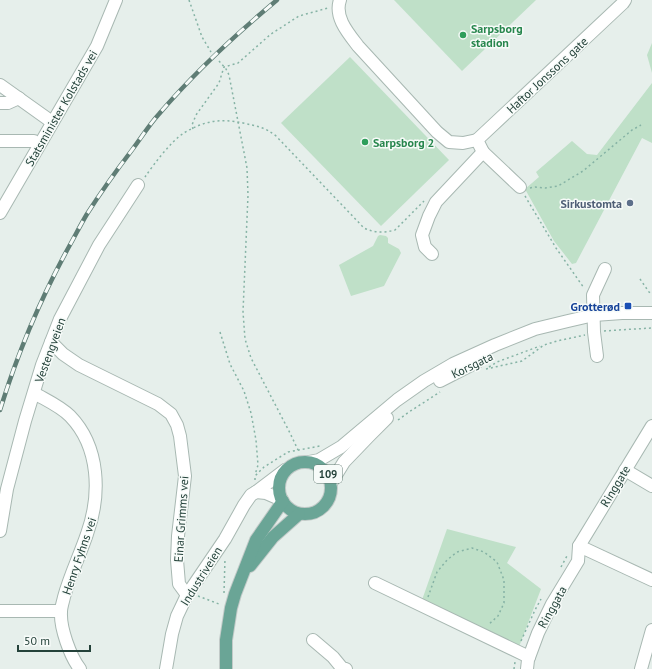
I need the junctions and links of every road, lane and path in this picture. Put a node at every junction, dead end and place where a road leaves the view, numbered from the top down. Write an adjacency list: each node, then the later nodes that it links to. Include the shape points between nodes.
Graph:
1 (116, 0): 11 (street, Statsminister Kolstads vei, via 97,46)
2 (189, 0): 5 (path, via 202,37)
3 (625, 0): 15 (street, Haftor Jonssons gate)
4 (340, 4): 7 (path, via 299,16 271,34 238,63); 15 (street, via 341,22 349,35 437,132 449,142)
5 (211, 52)
6 (219, 61): 7 (path)
7 (224, 67): 12 (path, via 229,75); 14 (path, via 219,83 196,115)
8 (0, 85): 9 (street)
9 (19, 98): 10 (street, via 8,103); 11 (street)
10 (0, 103)
11 (52, 122): 22 (street, Statsminister Kolstads vei)
12 (238, 122): 14 (path, via 215,121); 21 (path, via 258,126 276,136 364,228 370,231 395,230); 44 (path, via 244,146 248,188 243,312 245,339 251,358)
13 (641, 125): 20 (path, via 583,171 558,186)
14 (192, 129): 19 (path, via 172,144)
15 (477, 140): 18 (street)
16 (0, 141): 17 (street)
17 (34, 141)
18 (483, 152): 20 (street); 23 (street, via 436,202 428,216 422,235 425,247)
19 (138, 185): 35 (street, Vestengveien, via 99,246 60,319)
20 (521, 190): 27 (path, via 556,248 589,295)
21 (429, 196)
22 (0, 213)
23 (432, 254)
24 (605, 269): 27 (street)
25 (640, 280): 26 (path)
26 (652, 294)
27 (593, 295): 30 (street)
28 (652, 313): 30 (street, via 622,313)
29 (652, 321): 30 (street, Korsgata, via 620,320)
30 (594, 324): 31 (path, via 618,330); 34 (path); 37 (street); 45 (street, Korsgata, via 568,320 535,329 453,364 397,400 341,448 319,460); 49 (street, Korsgata, via 549,333 512,347 426,389 387,418 344,462)
31 (652, 328)
32 (220, 332): 48 (path, via 230,364 244,391 251,413 258,465)
33 (566, 334): 34 (path)
34 (568, 338): 36 (path)
35 (52, 342): 41 (street, Vestengveien); 61 (street, Einar Grimms vei, via 63,354 79,365 158,404 171,414 177,425 185,476 177,560 179,584)
36 (544, 345): 38 (path); 38 (path, via 522,361)
37 (597, 356)
38 (487, 368): 39 (path)
39 (481, 371)
40 (443, 390): 42 (path)
41 (34, 393): 54 (street, Vestengveien, via 7,489); 65 (street, Henry Fyhns vei, via 58,406 80,428 88,441 95,474 93,512 68,582)
42 (399, 420)
43 (652, 426): 47 (street, Ringgate)
44 (298, 450)
45 (309, 462): 46 (main road, 109, via 300,462); 49 (main road, 109, via 324,469)
46 (285, 470): 51 (street, Industriveien); 52 (main road, via 279,484)
47 (625, 470): 50 (street); 55 (street, Ringgate)
48 (255, 476)
49 (331, 483): 53 (main road, 109, via 329,500 323,507 316,512)
50 (652, 486)
51 (256, 492): 52 (street, via 266,493); 61 (street, Industriveien, via 251,494)
52 (282, 501): 53 (main road); 57 (main road, via 256,540)
53 (299, 514): 57 (main road, via 273,537)
54 (0, 531)
55 (579, 546): 58 (street); 69 (street, Ringgata, via 578,561 543,621)
56 (225, 558): 60 (path)
57 (242, 577): 72 (main road, via 230,615 226,640)
58 (652, 580)
59 (375, 583): 67 (street)
60 (224, 593)
61 (188, 594): 63 (path); 71 (street, Industriveien, via 177,616)
62 (426, 602): 67 (path, via 437,572 447,560 457,552 472,548 484,552 497,562 504,580 504,603 498,616)
63 (219, 604)
64 (0, 611): 65 (street)
65 (61, 612): 70 (street, Henry Fyhns vei, via 68,648)
66 (652, 630): 74 (street)
67 (480, 633): 69 (street)
68 (313, 640): 73 (street)
69 (528, 663)
70 (80, 669)
71 (166, 669)
72 (226, 669)
73 (343, 669)
74 (641, 669)

